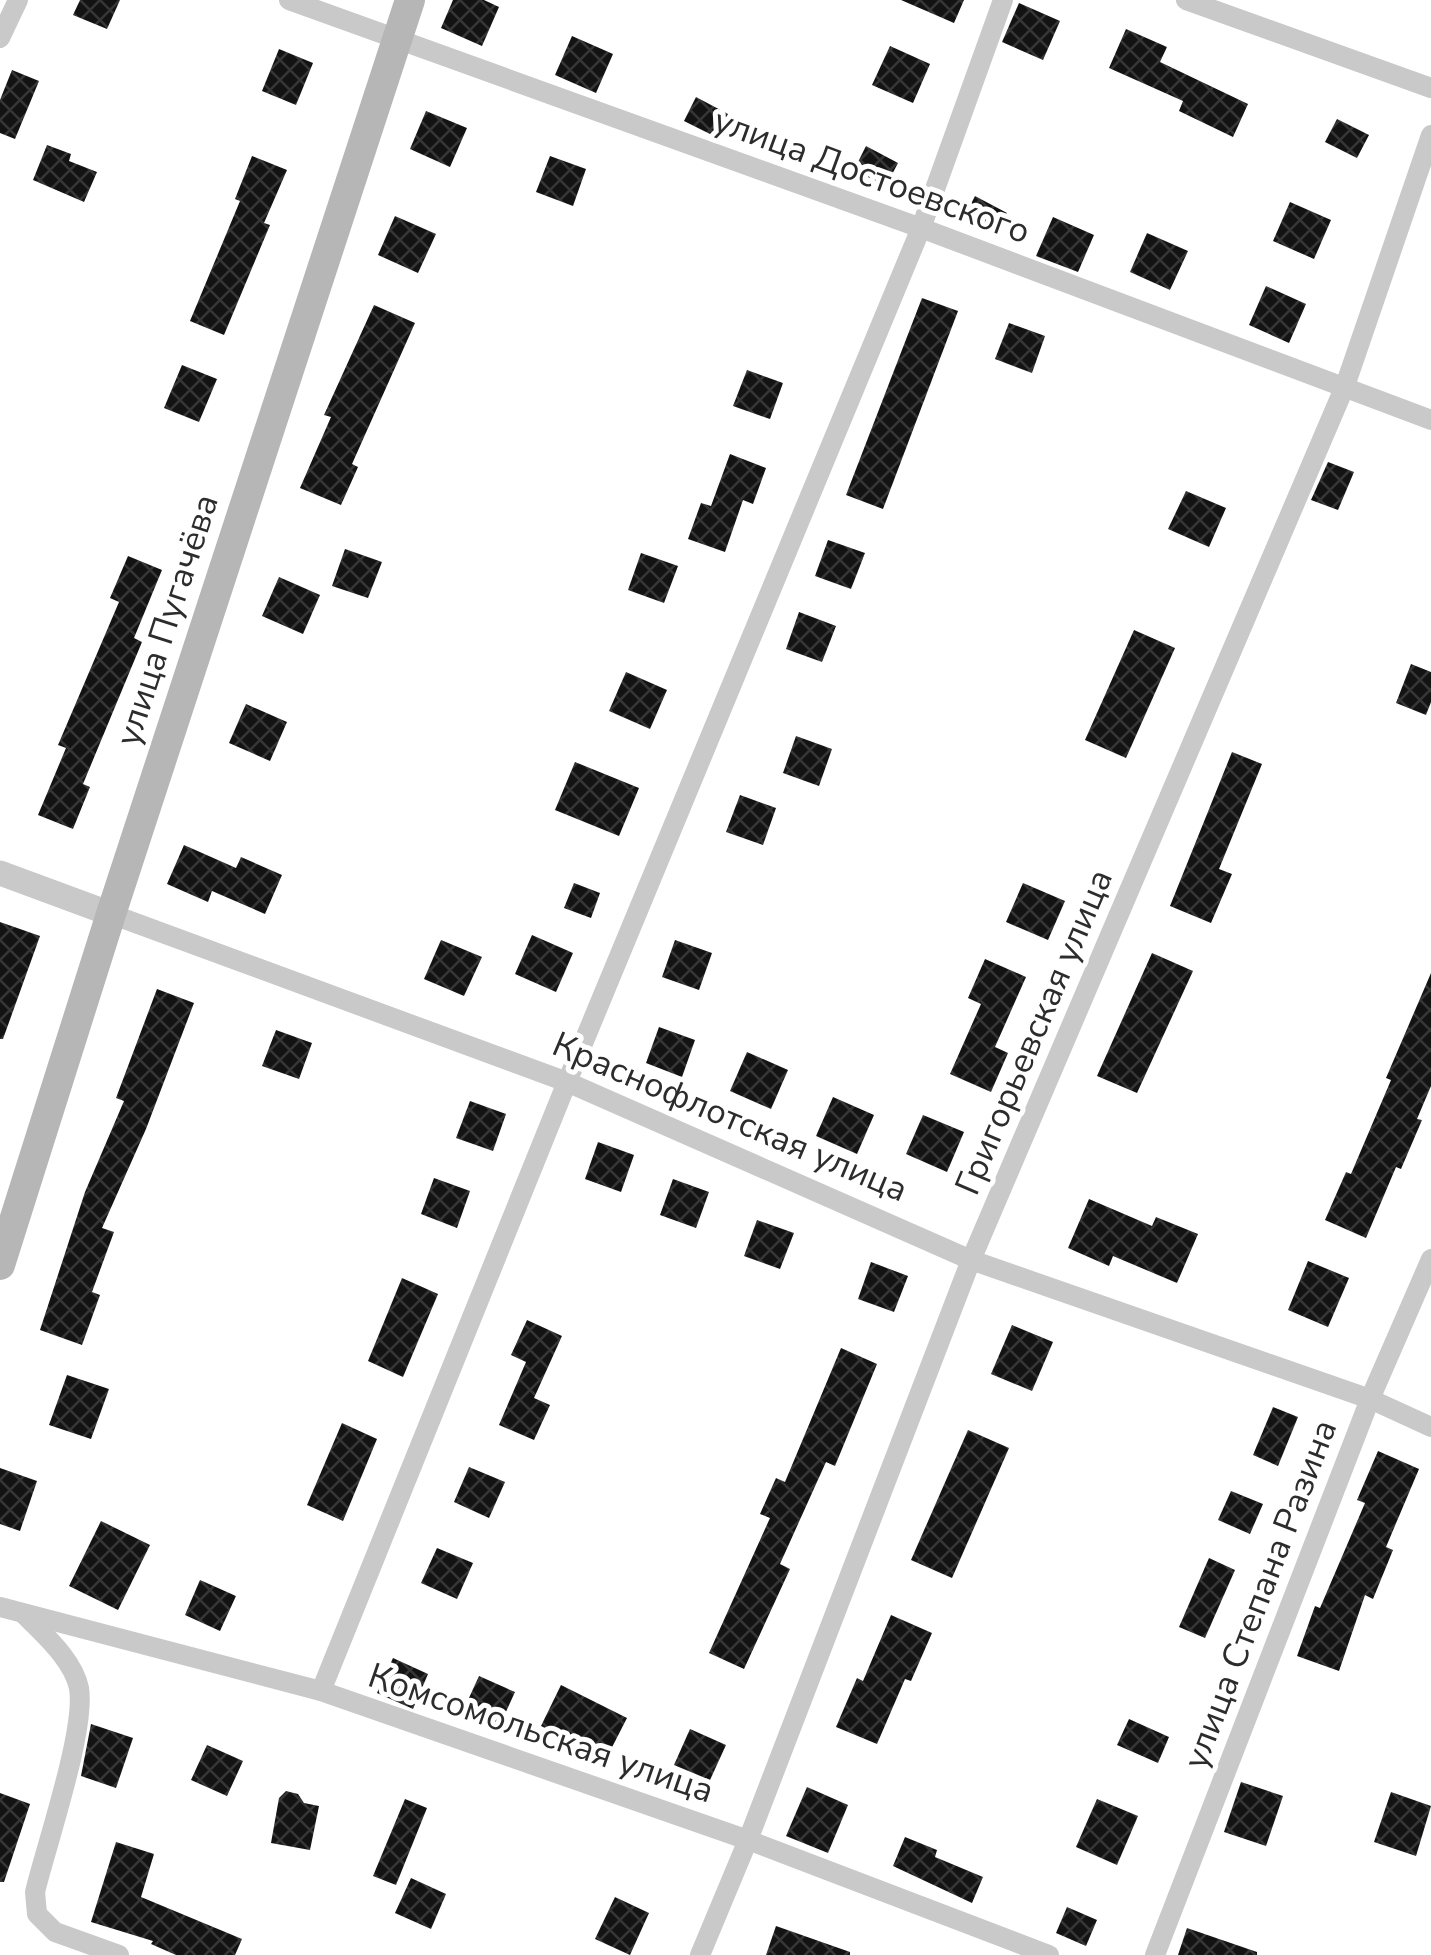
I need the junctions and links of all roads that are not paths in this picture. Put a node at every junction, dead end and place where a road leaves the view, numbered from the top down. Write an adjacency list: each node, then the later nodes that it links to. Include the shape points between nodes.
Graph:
1 (18, 0): 7 (street)
2 (289, 0): 6 (street, улица Достоевского)
3 (410, 0): 6 (main road, улица Пугачёва)
4 (1003, 0): 10 (street)
5 (1186, 0): 8 (street)
6 (397, 37): 10 (street, улица Достоевского); 14 (main road, улица Пугачёва)
7 (0, 38)
8 (1431, 88)
9 (1431, 135): 11 (street, Григорьевская улица)
10 (921, 228): 11 (street, улица Достоевского); 15 (street)
11 (1346, 386): 12 (street, улица Достоевского); 17 (street, Григорьевская улица)
12 (1431, 420)
13 (0, 874): 14 (street, Краснофлотская улица)
14 (110, 914): 15 (street, Краснофлотская улица); 18 (main road, улица Пугачёва)
15 (567, 1082): 17 (street, Краснофлотская улица); 23 (street)
16 (1431, 1258): 19 (street, улица Степана Разина)
17 (972, 1260): 19 (street, Краснофлотская улица); 24 (street, Григорьевская улица)
18 (0, 1266)
19 (1370, 1399): 20 (street, Краснофлотская улица); 28 (street, улица Степана Разина)
20 (1431, 1427)
21 (0, 1607): 22 (street, Комсомольская улица)
22 (23, 1613): 23 (street, Комсомольская улица); 25 (street, via 58,1649 78,1686 78,1724 34,1892 37,1914 55,1932)
23 (321, 1690): 24 (street, Комсомольская улица)
24 (748, 1840): 26 (street, Григорьевская улица); 27 (street, Комсомольская улица)
25 (118, 1955)
26 (700, 1955)
27 (1048, 1955)
28 (1155, 1955)

